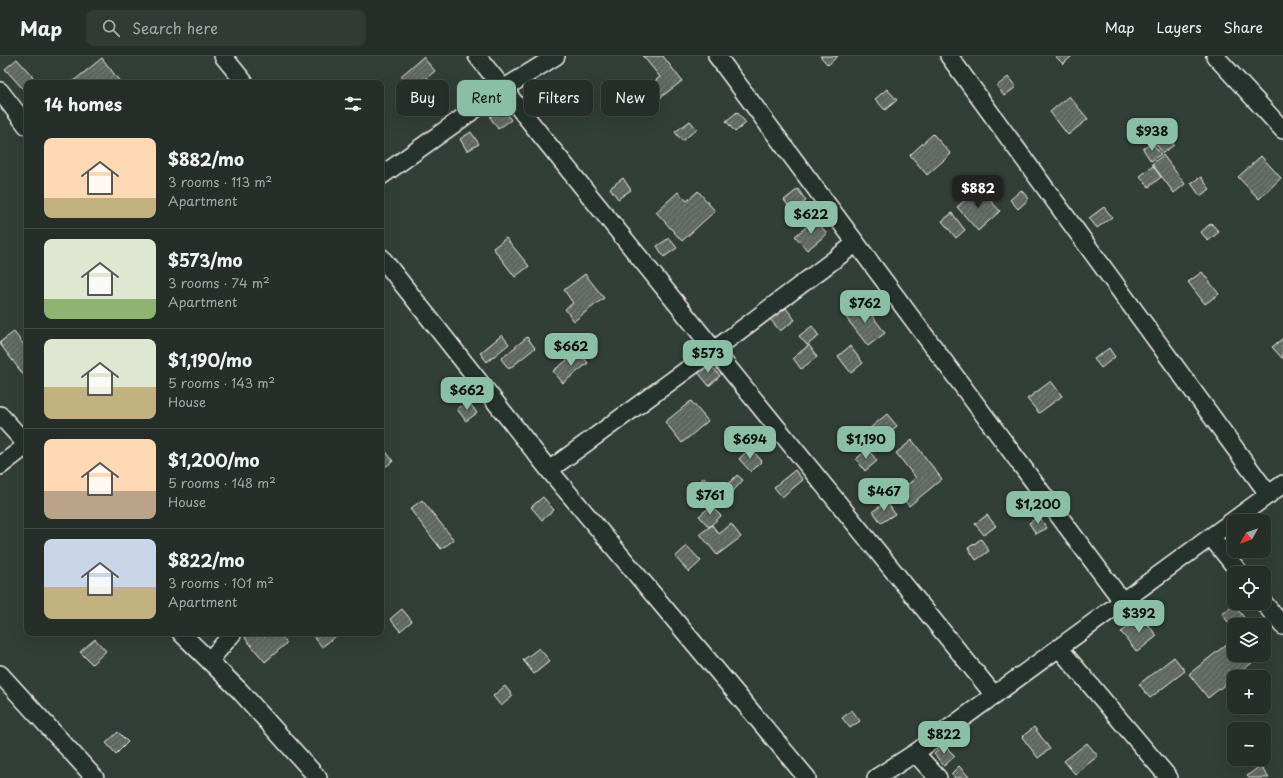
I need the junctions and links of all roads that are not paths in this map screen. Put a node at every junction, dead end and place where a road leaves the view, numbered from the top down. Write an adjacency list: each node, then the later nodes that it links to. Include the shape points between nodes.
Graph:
1 (224, 56): 7 (street)
2 (477, 56): 8 (street)
3 (556, 56): 9 (street)
4 (717, 56): 16 (street)
5 (949, 56): 25 (street)
6 (1215, 56): 14 (street)
7 (243, 80)
8 (496, 80)
9 (516, 81)
10 (0, 91): 13 (street)
11 (516, 105): 18 (street)
12 (465, 116): 15 (street)
13 (24, 122)
14 (1283, 130)
15 (384, 174)
16 (855, 244): 18 (street); 28 (street)
17 (384, 261): 23 (street)
18 (714, 350): 23 (street); 36 (street)
19 (0, 415): 20 (street)
20 (24, 442)
21 (24, 447): 22 (street)
22 (0, 466)
23 (549, 470): 40 (street)
24 (1283, 484): 25 (street)
25 (1268, 494): 26 (street)
26 (1211, 537): 27 (street); 28 (street)
27 (1234, 566)
28 (1123, 602): 33 (street)
29 (1270, 610): 30 (street)
30 (1283, 626)
31 (184, 636): 34 (street)
32 (230, 636): 34 (street)
33 (1059, 648): 36 (street); 43 (street)
34 (209, 661): 39 (street, via 240,691)
35 (0, 674): 38 (street)
36 (994, 695): 37 (street)
37 (914, 753): 41 (street); 42 (street)
38 (95, 778)
39 (318, 778)
40 (807, 778)
41 (876, 778)
42 (938, 778)
43 (1169, 778)

